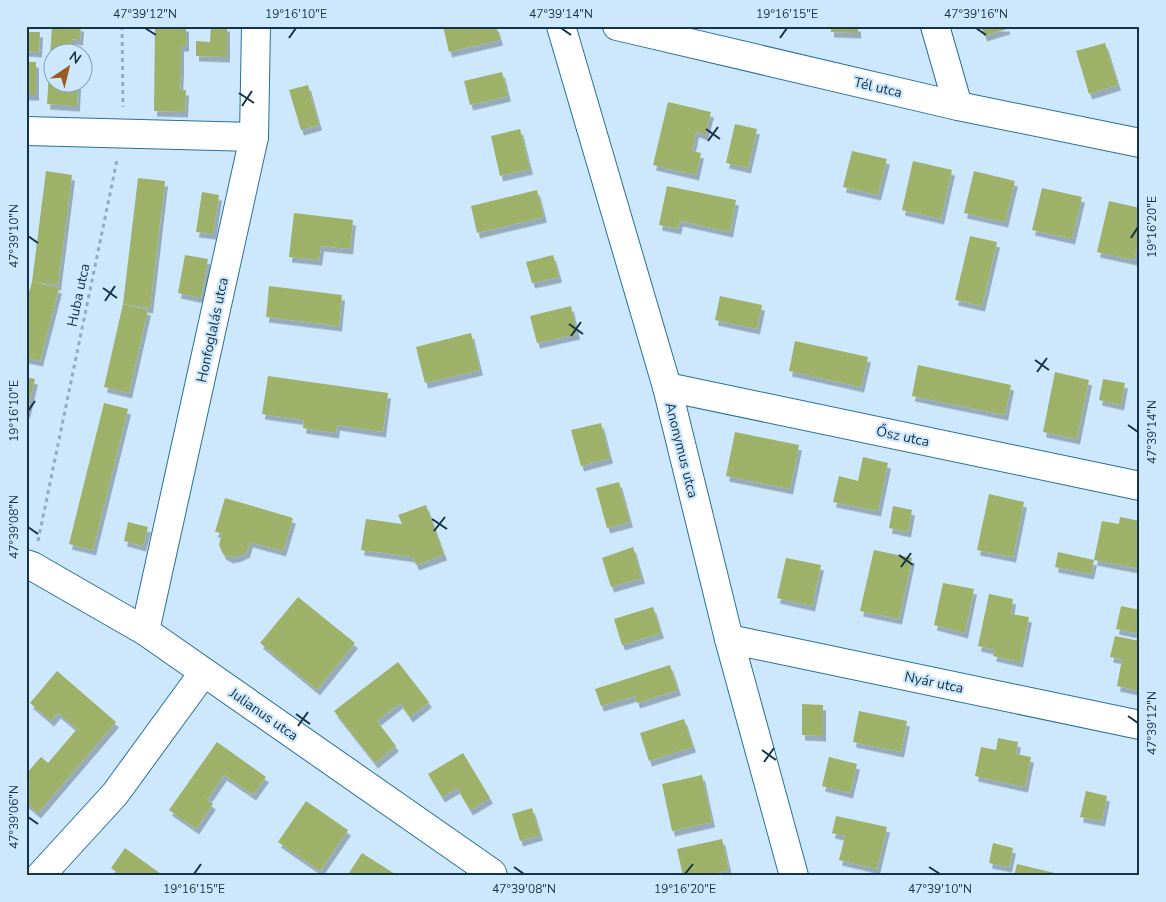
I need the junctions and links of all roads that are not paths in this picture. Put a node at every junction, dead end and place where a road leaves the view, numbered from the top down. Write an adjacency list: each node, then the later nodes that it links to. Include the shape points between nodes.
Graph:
1 (256, 26): 7 (street, Honfoglalás utca)
2 (562, 26): 9 (street, Anonymus utca)
3 (617, 26): 5 (street, Tél utca)
4 (935, 26): 5 (street)
5 (958, 106): 8 (street, Tél utca)
6 (26, 131): 7 (street)
7 (254, 137): 12 (street, Honfoglalás utca)
8 (1140, 143)
9 (667, 387): 10 (street, Ősz utca); 13 (street, Anonymus utca)
10 (1140, 486)
11 (29, 565): 12 (street, Julianus utca)
12 (145, 631): 14 (street, Julianus utca)
13 (729, 639): 15 (street, Nyár utca); 18 (street, Anonymus utca)
14 (204, 672): 16 (street, via 115,794); 17 (street, Julianus utca)
15 (1140, 725)
16 (40, 876)
17 (493, 876)
18 (794, 876)

